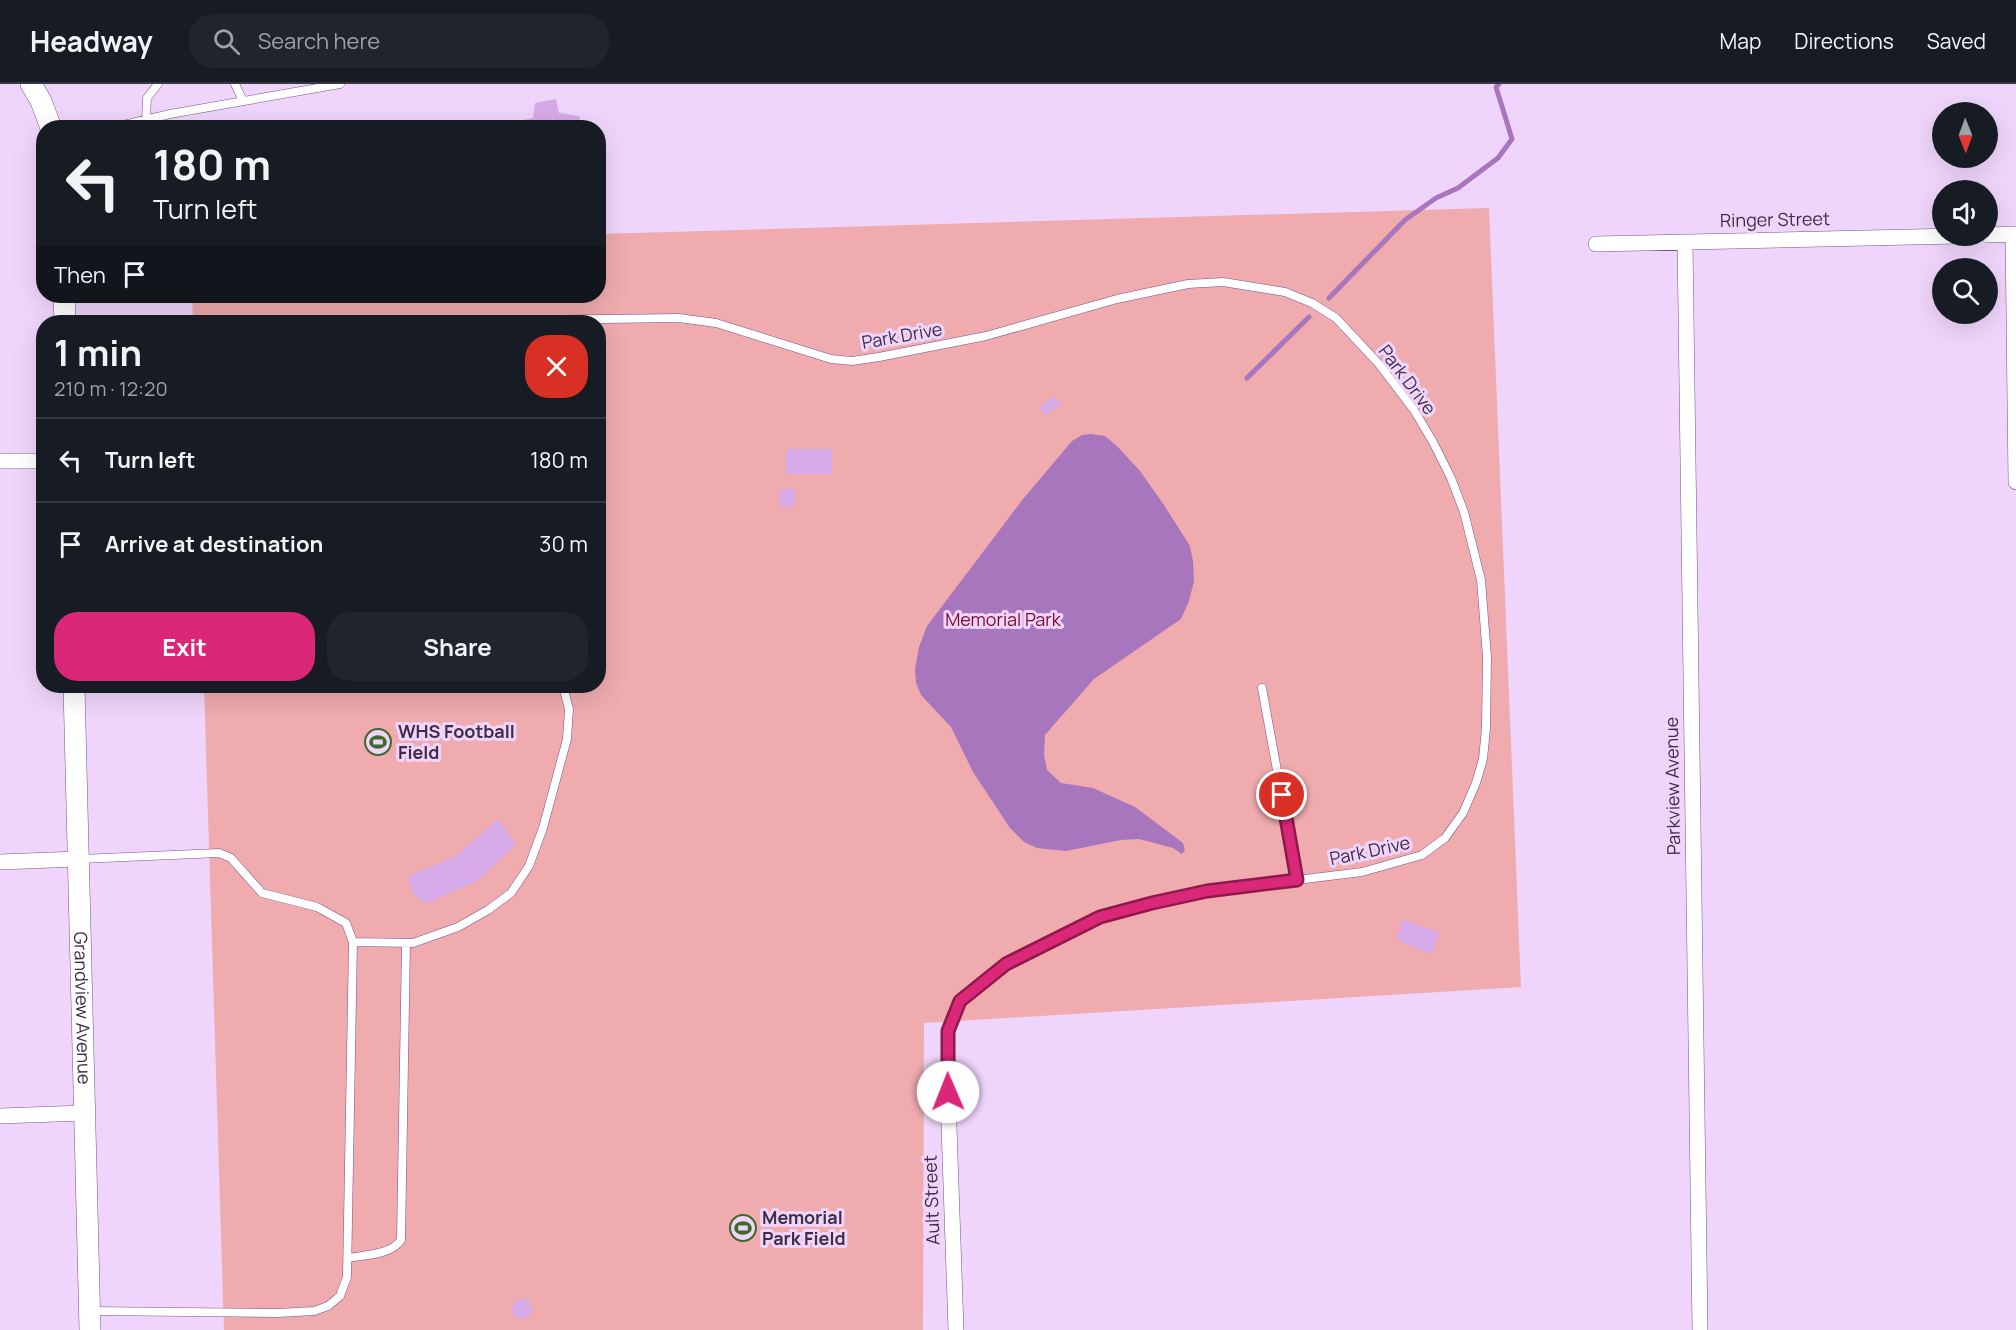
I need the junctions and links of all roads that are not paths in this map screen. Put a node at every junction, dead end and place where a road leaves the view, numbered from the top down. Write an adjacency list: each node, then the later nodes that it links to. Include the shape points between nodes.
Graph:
1 (31, 84): 6 (street)
2 (158, 84): 7 (lane, via 147,98)
3 (235, 84): 5 (lane)
4 (340, 84): 5 (lane)
5 (243, 101): 7 (lane)
6 (49, 120)
7 (146, 120)
8 (2014, 234): 9 (street); 16 (street)
9 (1998, 235)
10 (1932, 237): 11 (street, Ringer Street)
11 (1685, 242): 12 (street, Ringer Street); 31 (street, Parkview Avenue)
12 (1596, 244)
13 (606, 319): 22 (lane, Park Drive, via 679,318 716,323 831,359 852,361 986,336 1188,284 1223,282 1285,292 1335,318 1379,364 1414,410 1451,478 1464,512 1481,580 1487,657 1486,728 1476,783 1463,813 1445,838 1422,855 1396,864)
14 (0, 461): 15 (street)
15 (36, 461)
16 (2016, 482)
17 (1262, 688): 22 (lane)
18 (74, 693): 20 (street, Grandview Avenue)
19 (565, 693): 24 (lane, via 569,709 567,739 529,866 511,892 488,910 458,927)
20 (78, 859): 21 (street); 23 (lane, via 219,853 231,858 262,893 317,907 346,923); 26 (street, Grandview Avenue)
21 (0, 862)
22 (1297, 880): 25 (lane, Park Drive, via 1207,891 1100,917 1006,964 960,1001 948,1031)
23 (353, 942): 24 (lane); 28 (lane)
24 (406, 943): 28 (lane, via 401,1240 397,1247)
25 (947, 1068): 30 (street, Ault Street)
26 (84, 1113): 27 (street); 29 (street, Grandview Avenue)
27 (0, 1116)
28 (348, 1257): 29 (lane, via 347,1277 340,1296 314,1311)
29 (89, 1321)
30 (956, 1330)
31 (1700, 1330)

